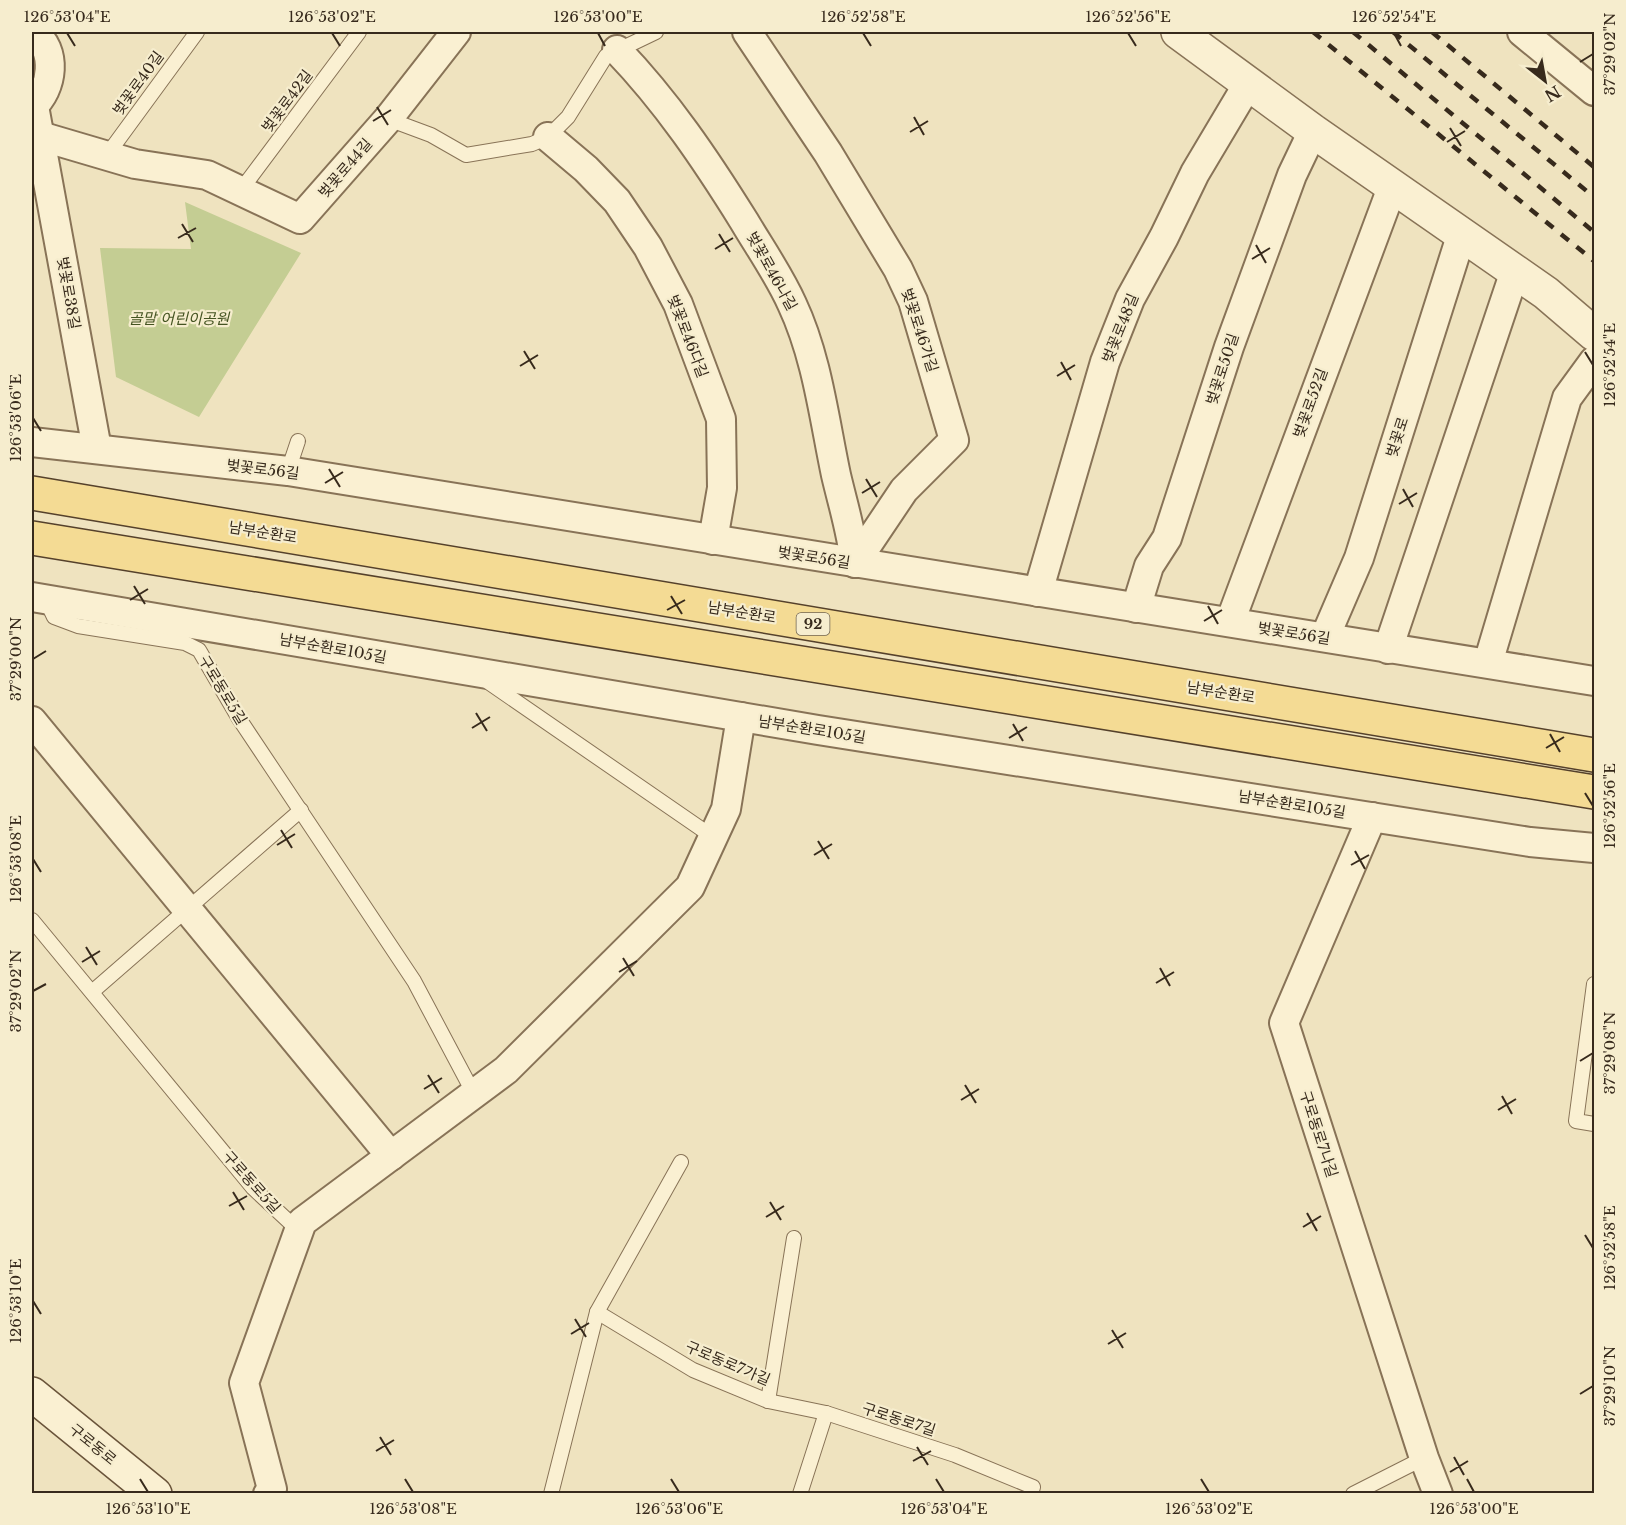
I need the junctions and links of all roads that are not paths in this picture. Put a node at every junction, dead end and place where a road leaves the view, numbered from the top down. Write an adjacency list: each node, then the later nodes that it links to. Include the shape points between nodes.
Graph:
1 (33, 32): 12 (street, 벚꽃로38길, via 45,47 50,63 44,94)
2 (197, 32): 17 (lane, 벚꽃로40길)
3 (359, 32): 19 (lane, 벚꽃로42길)
4 (456, 32): 13 (street, 벚꽃로44길)
5 (656, 32): 9 (lane)
6 (747, 32): 31 (street, 벚꽃로46가길, via 828,153 898,269 913,301 954,440 904,490)
7 (1178, 32): 10 (street)
8 (1522, 32): 11 (street)
9 (617, 50): 16 (lane, via 606,56 568,117); 31 (street, 벚꽃로46나길, via 691,139 792,304 826,419)
10 (1248, 84): 14 (street); 32 (street, 벚꽃로48길, via 1195,173 1130,299 1105,362)
11 (1594, 91)
12 (33, 107): 15 (street, 벚꽃로38길)
13 (388, 119): 16 (lane, via 431,135 466,155 532,144); 19 (street, 벚꽃로44길, via 300,219)
14 (1313, 131): 18 (street); 34 (street, 벚꽃로50길, via 1292,175 1229,347 1167,538 1149,566)
15 (40, 136): 17 (street); 26 (street, 벚꽃로38길)
16 (548, 137): 30 (street, 벚꽃로46다길, via 617,201 648,247 678,304 721,419 722,488)
17 (107, 155): 19 (street, via 135,164 207,175)
18 (1394, 186): 20 (street); 35 (street, 벚꽃로52길)
19 (241, 190)
20 (1462, 233): 21 (street); 36 (street, 벚꽃로, via 1359,558)
21 (1515, 271): 22 (street); 37 (street)
22 (1594, 334)
23 (1594, 361): 38 (street, via 1567,398)
24 (298, 441): 27 (lane)
25 (32, 442): 26 (street, 벚꽃로56길)
26 (97, 449): 27 (street, 벚꽃로56길)
27 (288, 471): 30 (street, 벚꽃로56길)
28 (32, 493): 43 (main road, 남부순환로 / 92)
29 (32, 538): 44 (main road)
30 (713, 540): 31 (street, 벚꽃로56길)
31 (855, 564): 32 (street, 벚꽃로56길)
32 (1038, 592): 34 (street, 벚꽃로56길)
33 (39, 598): 39 (street, 남부순환로105길); 45 (lane, 구로동로5길, via 54,617 78,626 185,644 199,650 238,717)
34 (1136, 608): 35 (street, 벚꽃로56길)
35 (1230, 622): 36 (street, 벚꽃로56길)
36 (1325, 637): 37 (street, 벚꽃로56길)
37 (1388, 649): 38 (street, 벚꽃로56길)
38 (1488, 663): 40 (street, 벚꽃로56길)
39 (473, 672): 41 (street, 남부순환로105길); 47 (lane)
40 (1594, 681)
41 (741, 717): 46 (street, 남부순환로105길); 47 (street, via 726,809)
42 (32, 721): 49 (street)
43 (1594, 755)
44 (1594, 792)
45 (301, 810): 49 (lane); 53 (lane, 구로동로5길, via 414,981)
46 (1372, 817): 48 (street, 남부순환로105길); 63 (street, 구로동로7나길, via 1284,1023)
47 (713, 837): 53 (street, via 690,887 506,1070)
48 (1594, 848)
49 (188, 909): 52 (lane); 55 (street)
50 (32, 920): 52 (lane, 구로동로5길)
51 (1594, 984): 54 (lane, via 1576,1121)
52 (92, 992): 57 (lane, 구로동로5길, via 253,1188)
53 (474, 1094): 55 (street)
54 (1594, 1124)
55 (391, 1156): 57 (street, via 302,1222)
56 (681, 1162): 59 (lane)
57 (299, 1232): 65 (street, via 244,1383 272,1489)
58 (794, 1238): 61 (lane, 구로동로7가길)
59 (597, 1312): 61 (lane, 구로동로7가길, via 693,1370); 66 (lane)
60 (32, 1394): 64 (street, 구로동로)
61 (768, 1401): 62 (lane)
62 (826, 1413): 67 (lane); 68 (lane, 구로동로7길, via 955,1455 1033,1487)
63 (1424, 1458): 69 (lane); 70 (street, 구로동로7나길)
64 (155, 1494)
65 (268, 1494)
66 (551, 1494)
67 (800, 1494)
68 (1031, 1494)
69 (1353, 1494)
70 (1438, 1494)

